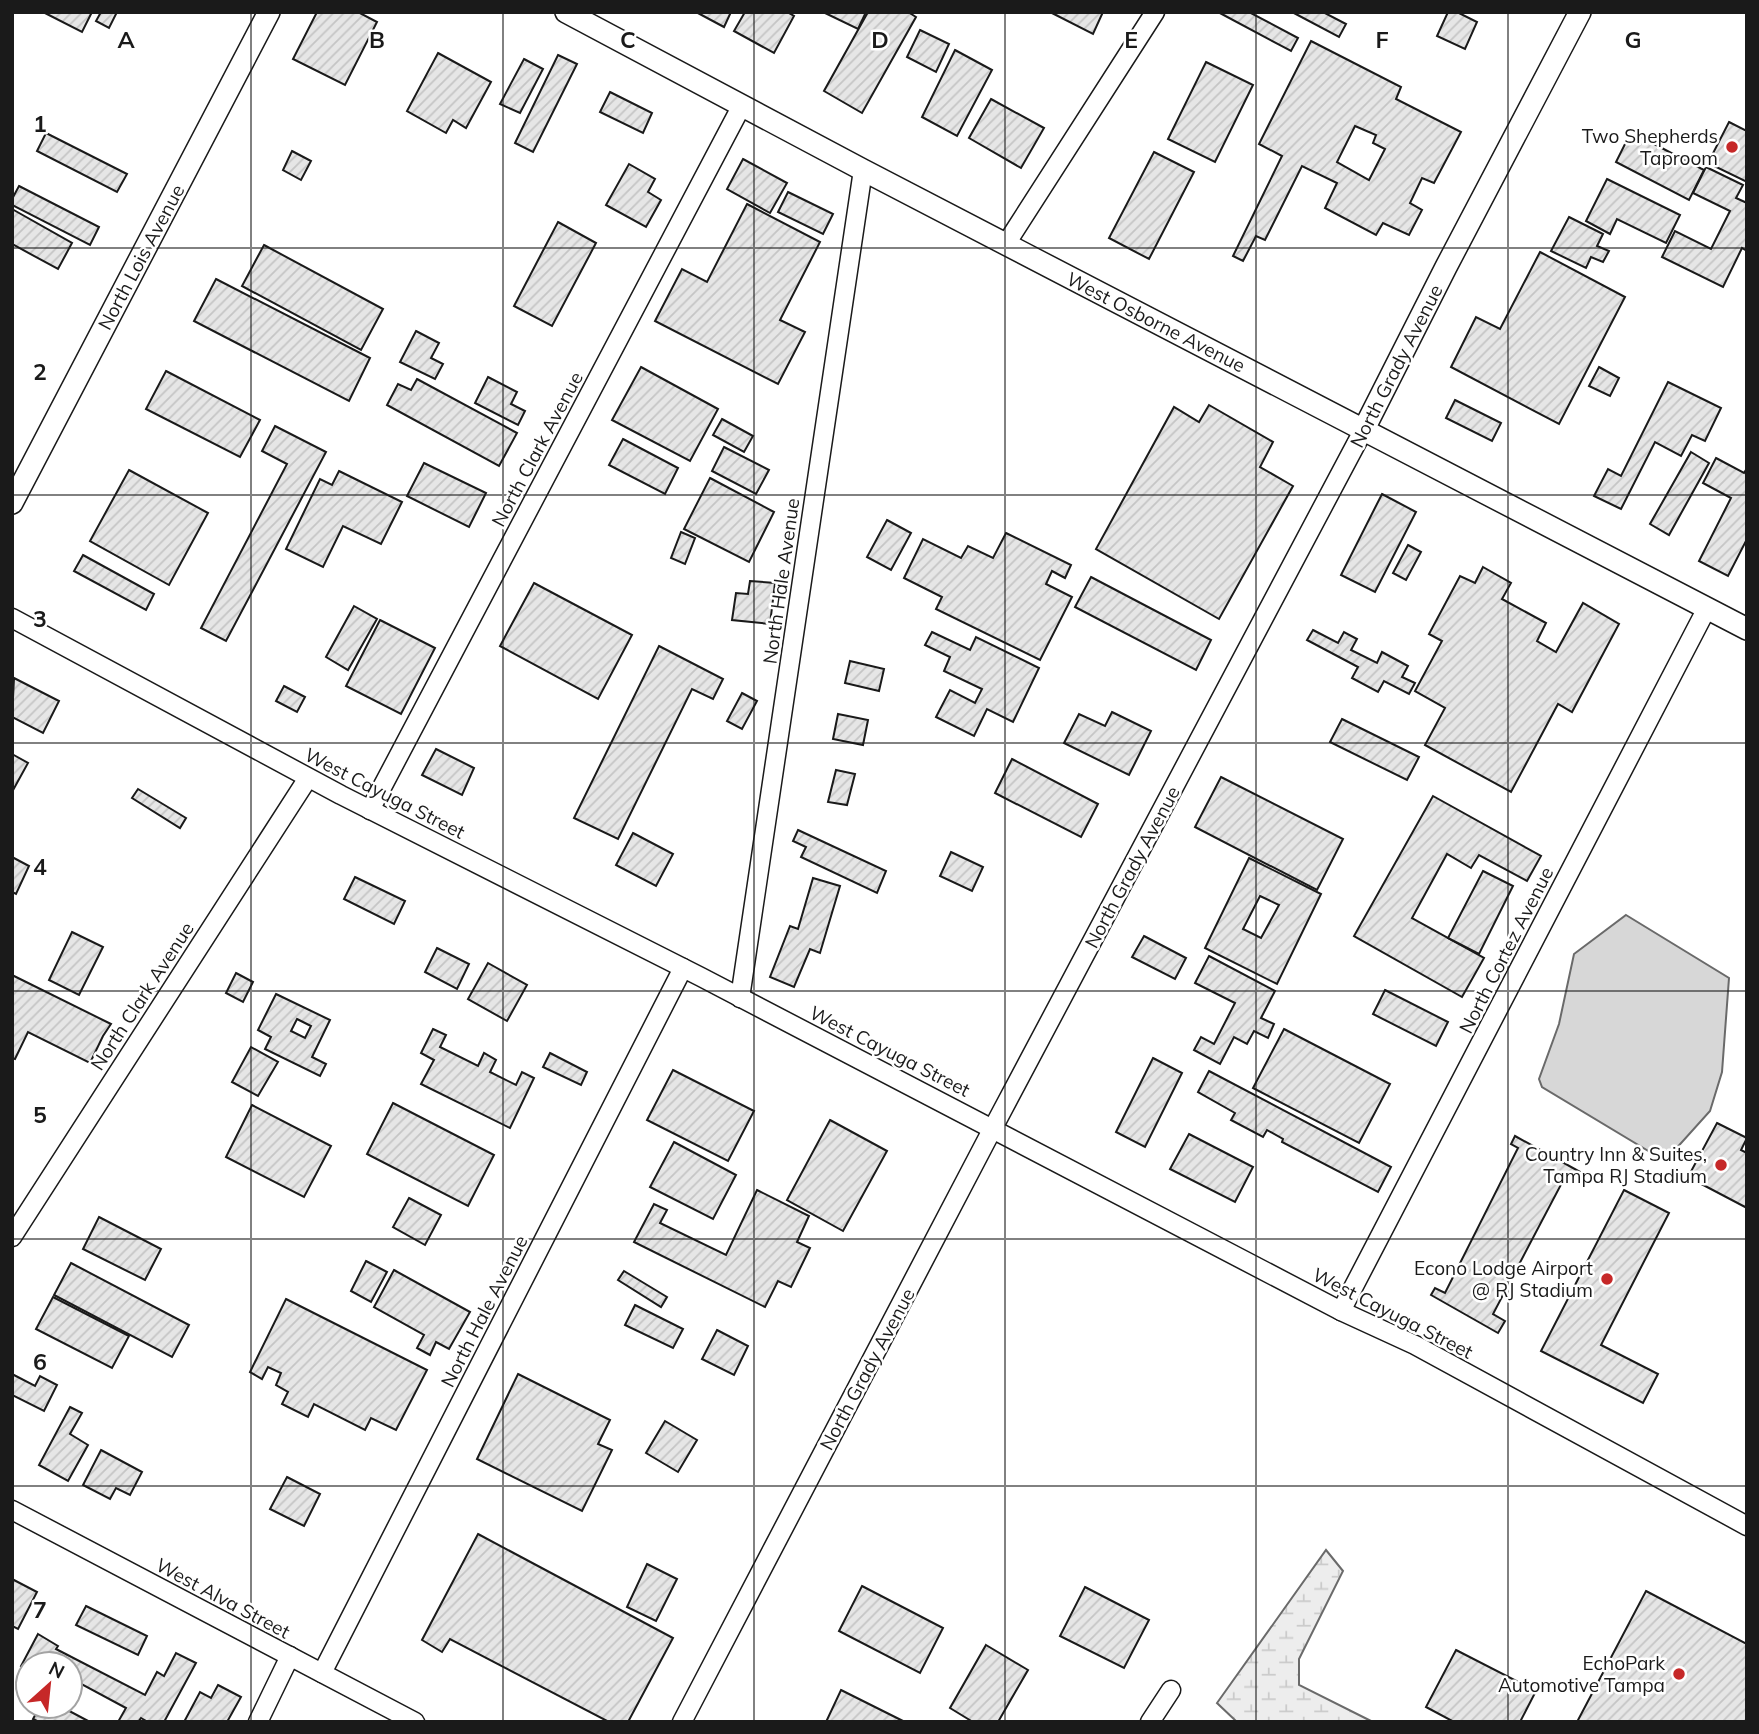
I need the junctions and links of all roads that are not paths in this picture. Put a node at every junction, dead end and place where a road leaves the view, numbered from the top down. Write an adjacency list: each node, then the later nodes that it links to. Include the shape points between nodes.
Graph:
1 (269, 12): 9 (street, North Lois Avenue)
2 (566, 12): 5 (street, West Osborne Avenue)
3 (1155, 12): 7 (street)
4 (1580, 12): 8 (street, North Grady Avenue)
5 (741, 107): 6 (street, West Osborne Avenue); 14 (street, North Clark Avenue)
6 (863, 170): 7 (street, West Osborne Avenue); 16 (street, North Hale Avenue)
7 (1006, 244): 8 (street, West Osborne Avenue)
8 (1364, 429): 10 (street, West Osborne Avenue); 17 (street, North Grady Avenue)
9 (12, 502)
10 (1707, 608): 12 (street, West Osborne Avenue); 19 (street, North Cortez Avenue)
11 (12, 618): 13 (street, West Cayuga Street)
12 (1747, 629)
13 (308, 778): 14 (street, West Cayuga Street); 18 (street, North Clark Avenue)
14 (370, 810): 15 (street, West Cayuga Street)
15 (683, 968): 16 (street, West Cayuga Street); 23 (street, North Hale Avenue)
16 (740, 998): 17 (street, West Cayuga Street)
17 (993, 1128): 19 (street, West Cayuga Street); 27 (street, North Grady Avenue)
18 (12, 1237)
19 (1341, 1311): 21 (street, West Cayuga Street, via 1415,1345)
20 (12, 1510): 22 (street, West Alva Street)
21 (1747, 1525)
22 (290, 1656): 23 (street, West Alva Street); 25 (street)
23 (322, 1673): 26 (street, West Alva Street)
24 (1171, 1690): 28 (street)
25 (258, 1722)
26 (415, 1722)
27 (682, 1722)
28 (1150, 1722)

